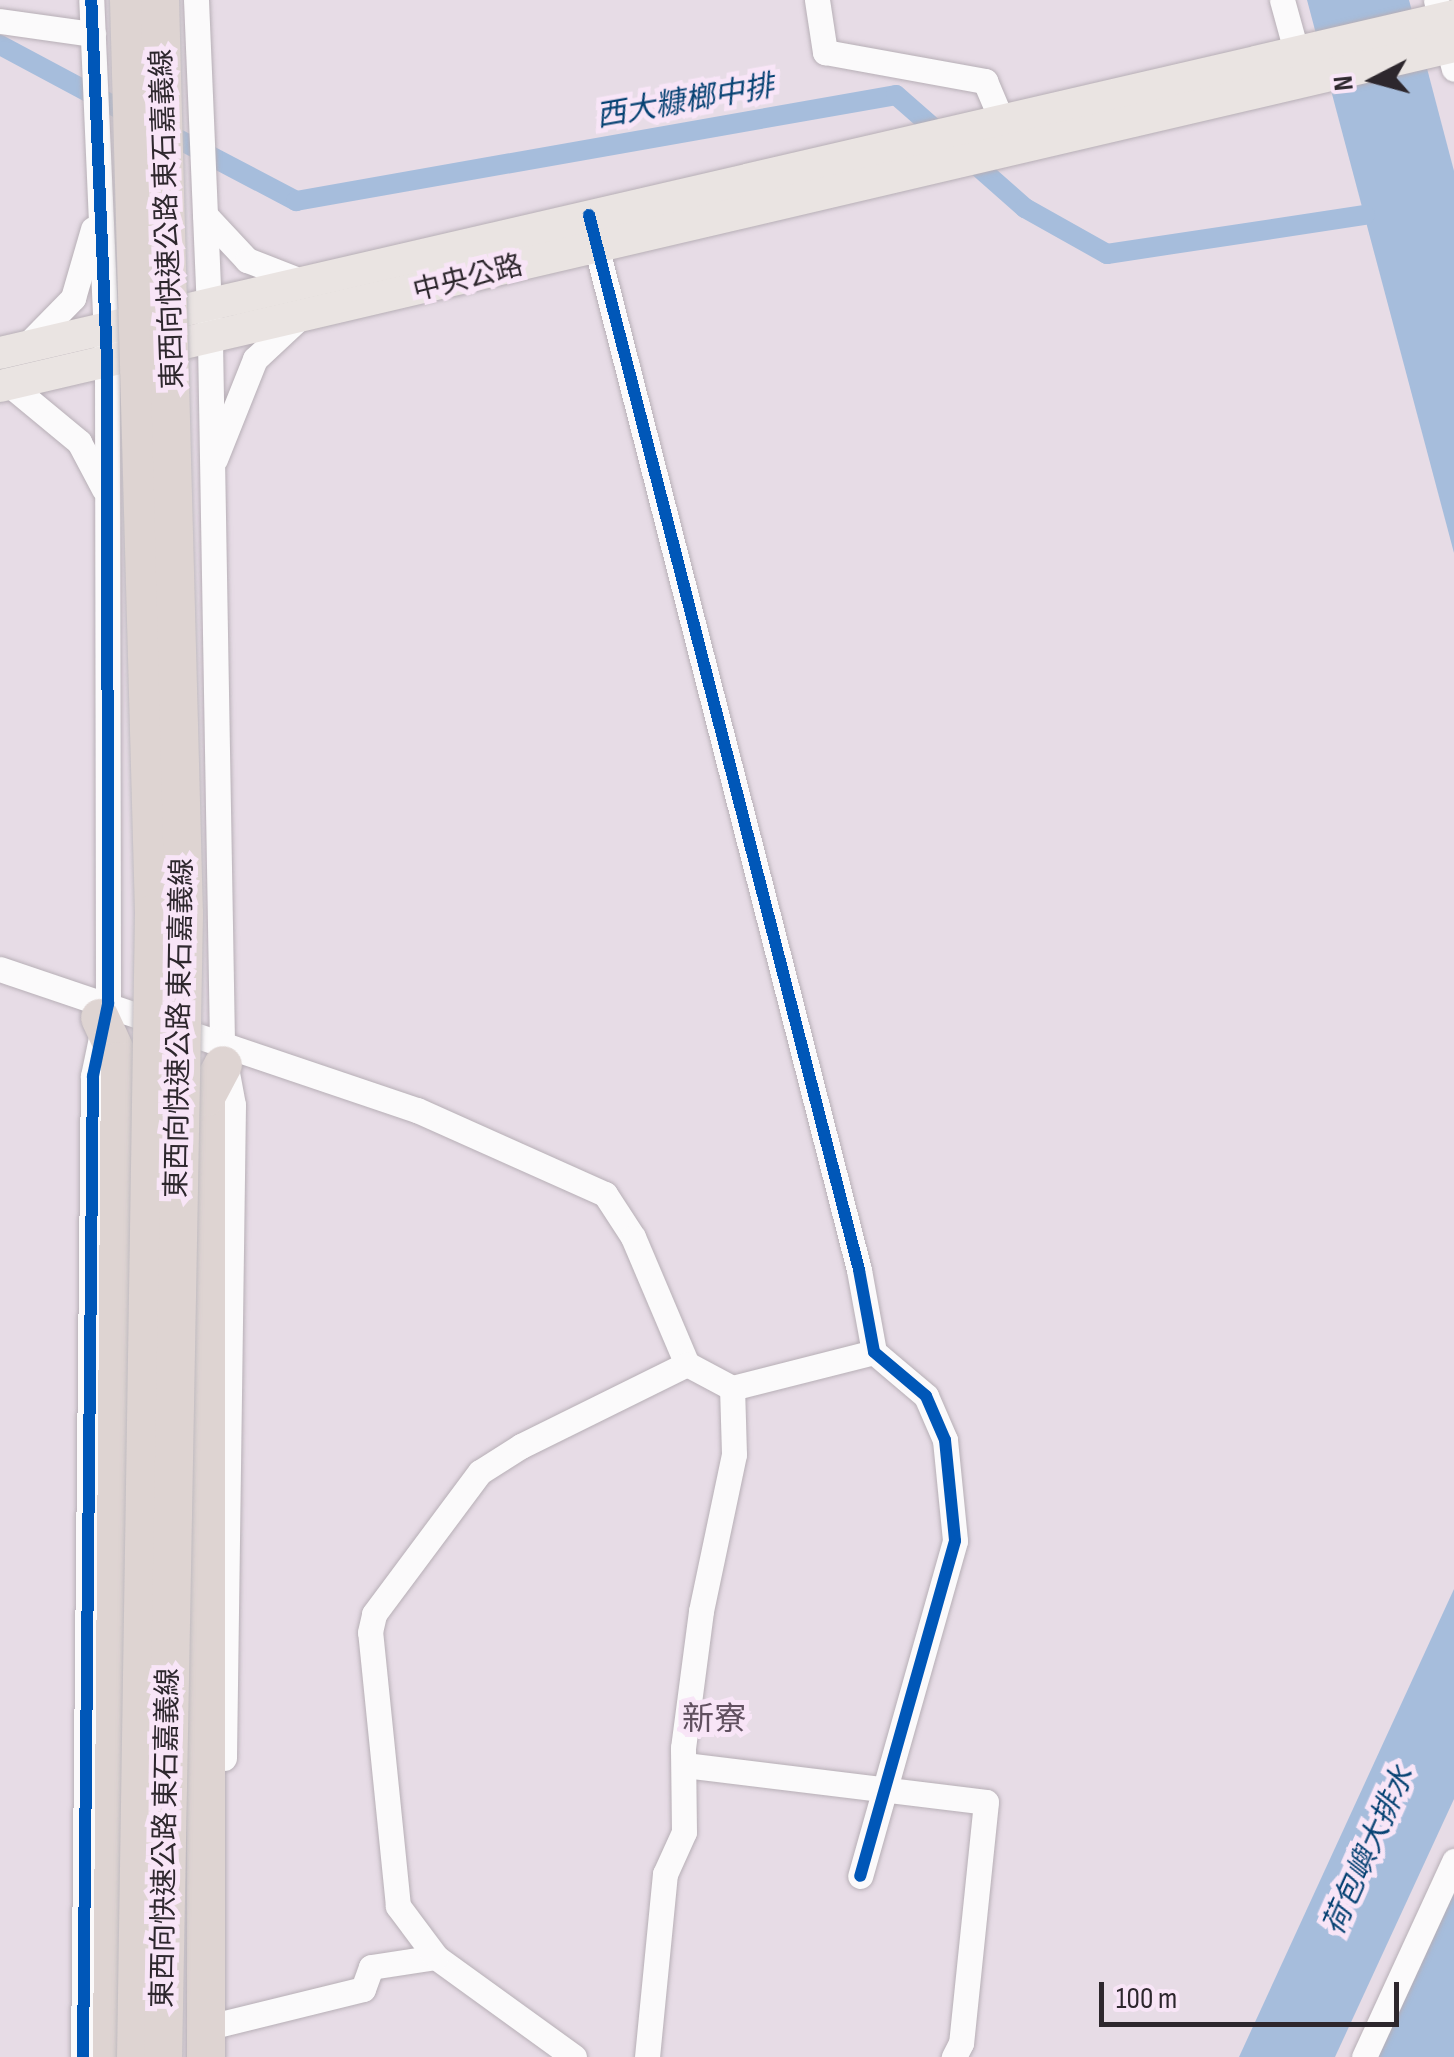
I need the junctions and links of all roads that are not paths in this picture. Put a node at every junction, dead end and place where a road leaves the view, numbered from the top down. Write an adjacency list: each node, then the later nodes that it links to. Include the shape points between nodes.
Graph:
1 (91, 0): 8 (street)
2 (129, 0): 40 (highway, 東西向快速公路 東石嘉義線, bridge, via 154,913)
3 (160, 0): 41 (highway, 東西向快速公路 東石嘉義線, bridge, via 184,914)
4 (196, 0): 14 (street)
5 (817, 0): 11 (street, via 825,52 985,80)
6 (1282, 0): 10 (street)
7 (0, 21): 8 (street)
8 (92, 34): 13 (street)
9 (1442, 34): 10 (main road)
10 (1306, 58): 11 (main road)
11 (994, 129): 12 (main road)
12 (928, 150): 15 (main road, 中央公路); 16 (main road, 中央公路)
13 (100, 200): 20 (street); 23 (street, via 73,298)
14 (205, 209): 17 (street, via 246,260); 18 (street)
15 (589, 215): 16 (street); 17 (main road, 中央公路)
16 (595, 248): 19 (main road, 中央公路); 29 (street, via 859,1270)
17 (302, 281): 18 (main road, 中央公路)
18 (208, 302): 20 (main road, 中央公路); 21 (street)
19 (297, 320): 21 (main road, 中央公路); 24 (street, via 255,359)
20 (106, 326): 22 (street); 23 (main road, 中央公路)
21 (210, 341): 22 (main road, 中央公路); 24 (street)
22 (107, 360): 23 (main road, 中央公路); 25 (street)
23 (8, 367): 25 (street, via 80,442)
24 (210, 473): 28 (street)
25 (105, 492): 27 (street)
26 (0, 969): 27 (street)
27 (104, 1011): 28 (street); 38 (street, via 94,1076); 39 (highway, via 120,1062)
28 (222, 1055): 30 (street, via 417,1110 605,1194 634,1237); 37 (street, via 233,1106); 37 (highway, via 206,1096)
29 (874, 1352): 31 (street); 33 (street, via 938,1412 955,1522)
30 (687, 1364): 31 (street); 36 (street, via 480,1472 374,1614 390,1871 398,1906)
31 (732, 1388): 32 (street, via 734,1454 701,1612)
32 (685, 1766): 33 (street); 44 (street, via 684,1832 665,1874)
33 (882, 1792): 35 (street); 45 (street, via 986,1802 962,2044)
34 (1454, 1861): 46 (street)
35 (860, 1876)
36 (436, 1957): 37 (street, via 371,1967 363,1988); 43 (street)
37 (213, 2041): 42 (street)
38 (83, 2057)
39 (112, 2057)
40 (136, 2057)
41 (162, 2057)
42 (219, 2057)
43 (574, 2057)
44 (647, 2057)
45 (954, 2057)
46 (1364, 2057)

